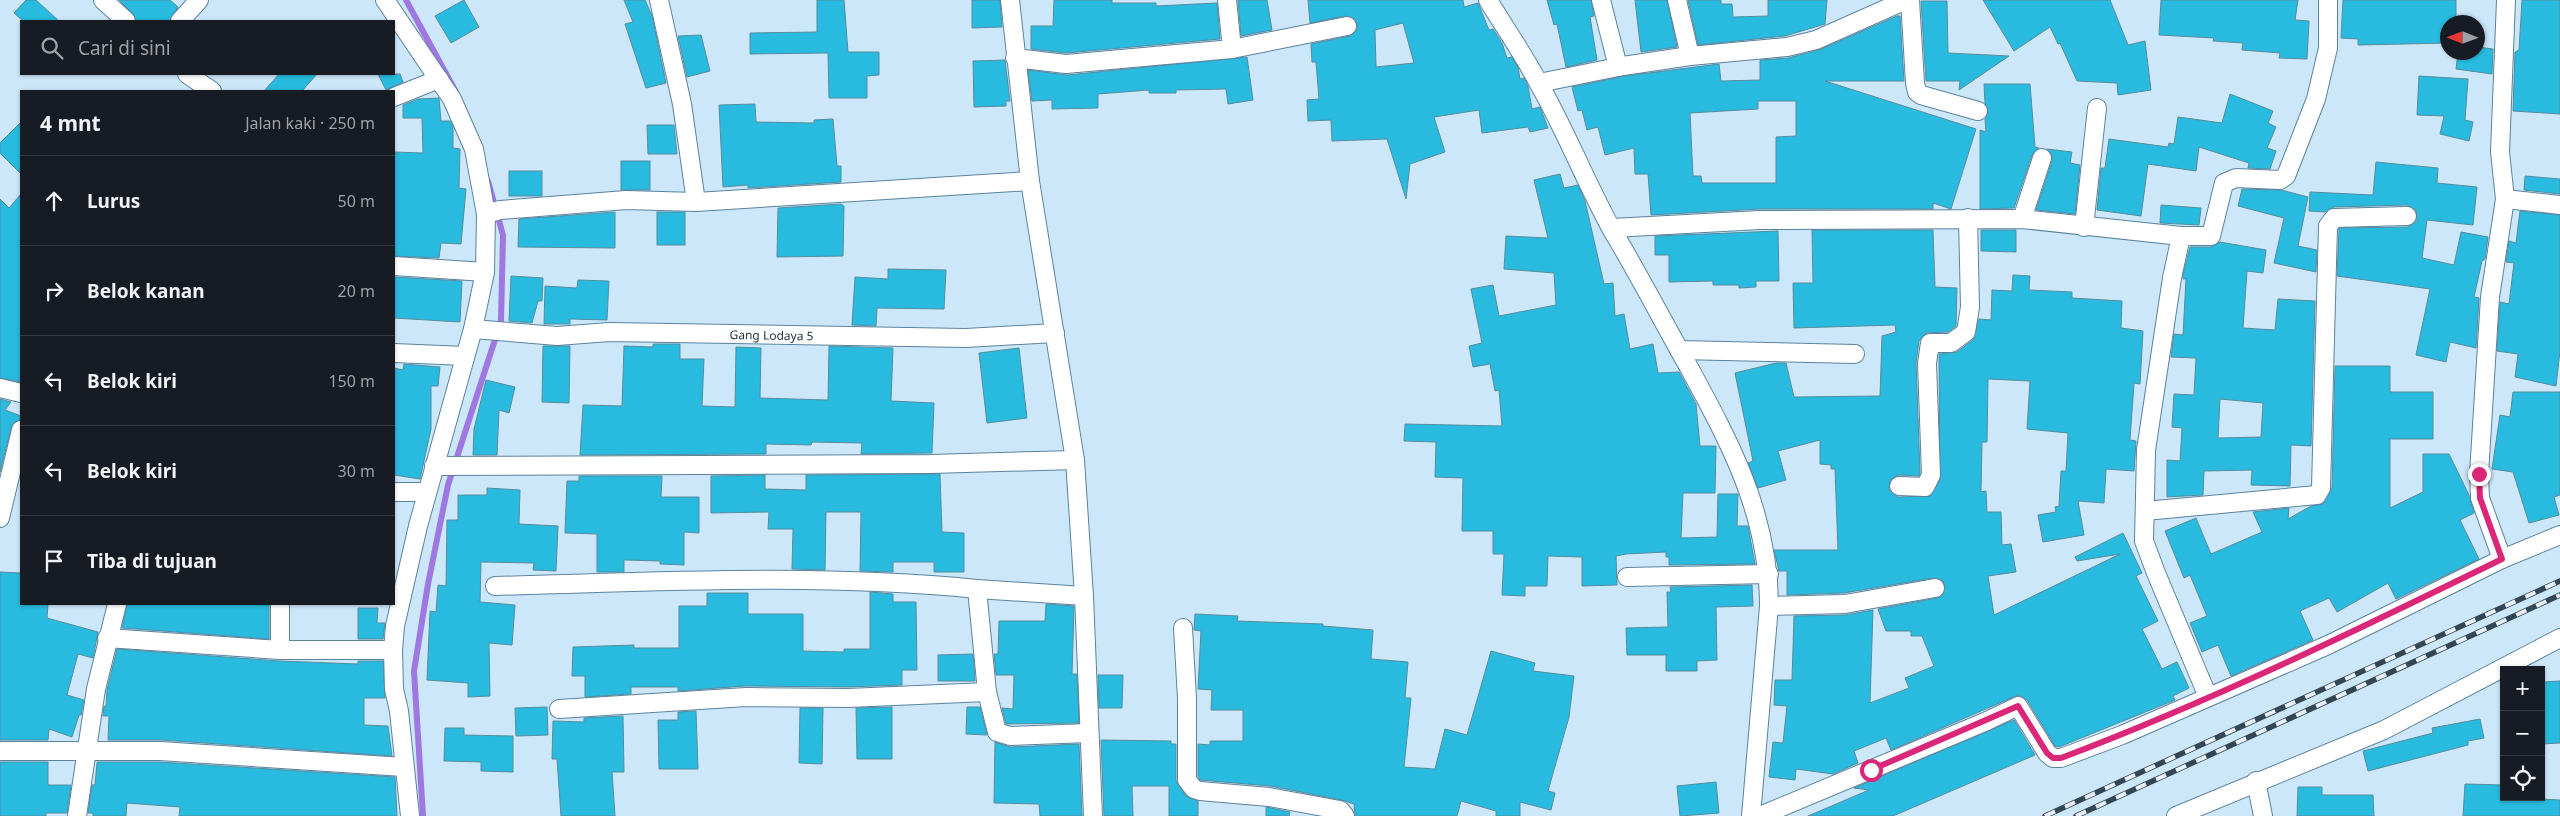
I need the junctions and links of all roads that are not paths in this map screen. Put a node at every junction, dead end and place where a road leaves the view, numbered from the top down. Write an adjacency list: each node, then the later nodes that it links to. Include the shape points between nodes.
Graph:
1 (103, 0): 14 (street)
2 (199, 0): 15 (street)
3 (385, 0): 22 (street)
4 (659, 0): 31 (street, via 682,104)
5 (1010, 0): 19 (street)
6 (1227, 0): 17 (street)
7 (1488, 0): 23 (street)
8 (1601, 0): 20 (street)
9 (1677, 0): 18 (street)
10 (1906, 0): 18 (street, via 1816,40 1787,47)
11 (1910, 0): 27 (street, via 1917,92)
12 (2328, 0): 39 (street, via 2328,48 2316,99 2286,176 2280,180 2236,178 2224,183 2211,236)
13 (2506, 0): 30 (street, via 2500,152)
14 (125, 20)
15 (181, 20)
16 (1347, 26): 17 (street)
17 (1232, 49): 19 (street, via 1066,64)
18 (1690, 56): 20 (street)
19 (1016, 58): 29 (street)
20 (1618, 66): 23 (street)
21 (188, 75): 24 (street)
22 (439, 79): 25 (street); 33 (street, via 452,99 474,149)
23 (1539, 83): 38 (street)
24 (211, 90)
25 (395, 97)
26 (2097, 108): 37 (street)
27 (1978, 111)
28 (2042, 158): 36 (street)
29 (1030, 181): 31 (street); 43 (street)
30 (2505, 191): 32 (street); 59 (street, via 2490,297 2479,474 2480,498)
31 (696, 202): 33 (street, via 626,200)
32 (2560, 205)
33 (492, 212): 41 (street)
34 (2407, 216): 56 (street, via 2334,218 2328,226 2321,488 2317,495)
35 (1968, 218): 36 (street); 38 (street, via 1760,220); 53 (street, via 1970,307 1966,332 1951,343 1930,343 1927,362 1930,475 1925,487)
36 (2022, 218): 37 (street)
37 (2084, 227): 39 (street)
38 (1612, 228): 44 (street)
39 (2181, 236): 56 (street, via 2146,450)
40 (395, 266): 41 (street)
41 (485, 272): 42 (street)
42 (480, 330): 43 (street, Gang Lodaya 5, via 557,336 609,332 966,338); 47 (street)
43 (1055, 333): 51 (street)
44 (1679, 350): 46 (street); 60 (street, via 1731,445 1762,532)
45 (395, 353): 47 (street)
46 (1855, 354)
47 (465, 356): 52 (street)
48 (0, 388): 49 (street)
49 (20, 393)
50 (20, 434): 57 (street)
51 (1075, 460): 52 (street); 65 (street)
52 (438, 467): 55 (street)
53 (1899, 486)
54 (395, 492): 55 (street)
55 (427, 492): 73 (street, via 395,626)
56 (2145, 511): 75 (street, via 2144,540)
57 (0, 518)
58 (2560, 535): 59 (street)
59 (2502, 559): 75 (street, via 2328,644)
60 (1769, 574): 61 (street); 68 (street)
61 (1627, 577)
62 (494, 586): 64 (street, via 729,581 907,583)
63 (1935, 588): 68 (street, via 1845,604)
64 (977, 589): 65 (street); 74 (street)
65 (1084, 596): 77 (street)
66 (117, 605): 70 (street)
67 (280, 605): 72 (street)
68 (1769, 606): 86 (street)
69 (1182, 628): 85 (street, via 1187,699 1187,780 1190,785 1200,791 1297,801 1340,810)
70 (107, 638): 72 (street); 79 (street)
71 (2560, 638): 81 (street, via 2384,730)
72 (280, 650): 73 (street)
73 (393, 650): 80 (street, via 394,689)
74 (987, 692): 76 (street, via 848,698 746,697); 77 (street, via 997,732 1010,736)
75 (2208, 696): 87 (street, via 2122,735 2061,758 2053,758 2047,753 2018,706)
76 (559, 709)
77 (1089, 733): 84 (street)
78 (0, 751): 79 (street)
79 (86, 751): 80 (street, via 160,751); 82 (street)
80 (404, 767): 83 (street)
81 (2256, 781): 88 (street); 89 (street)
82 (77, 816)
83 (410, 816)
84 (1093, 816)
85 (1345, 816)
86 (1751, 816)
87 (1760, 816)
88 (2176, 816)
89 (2263, 816)

